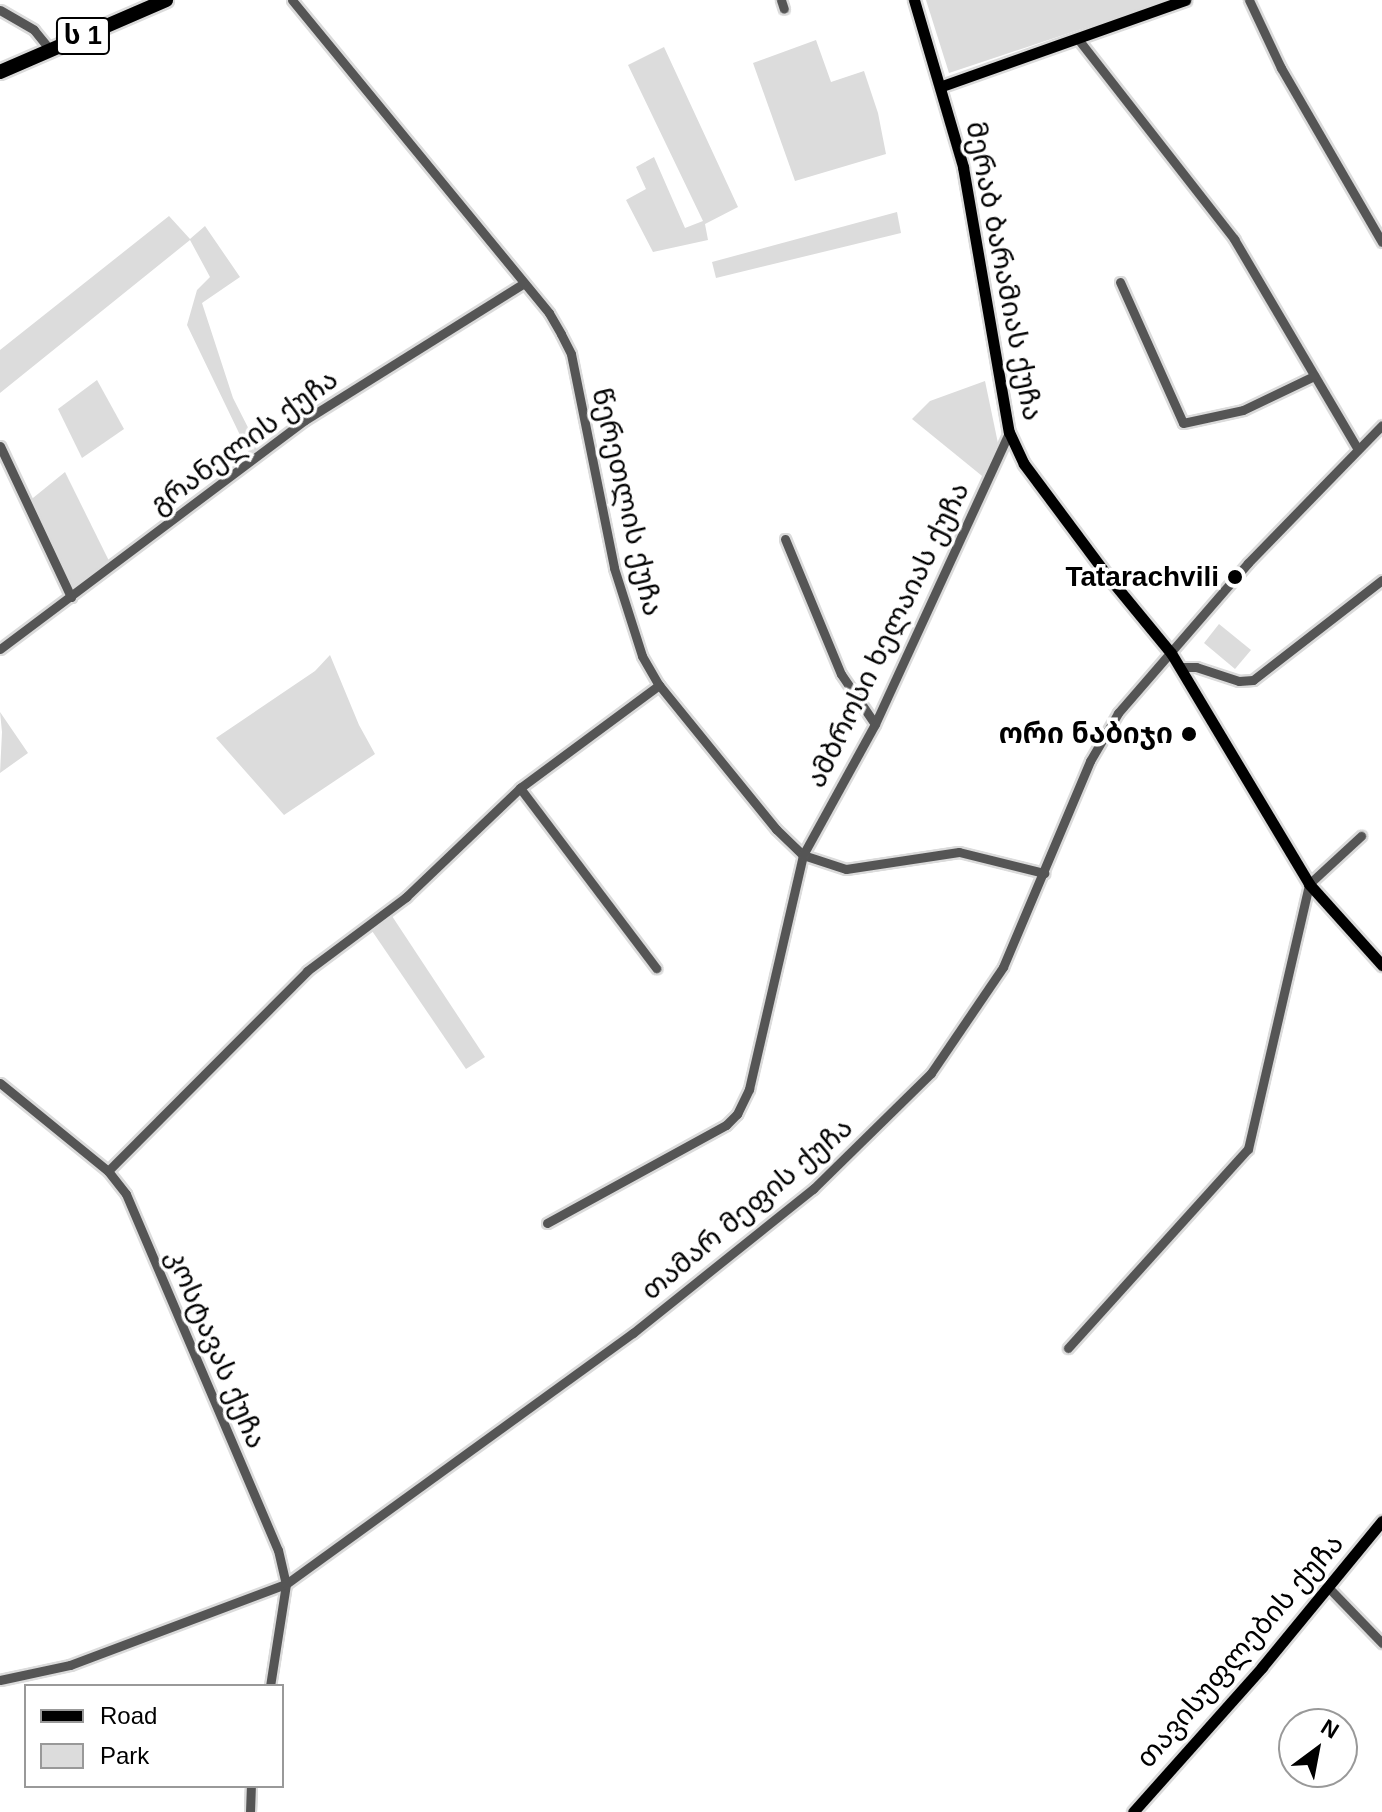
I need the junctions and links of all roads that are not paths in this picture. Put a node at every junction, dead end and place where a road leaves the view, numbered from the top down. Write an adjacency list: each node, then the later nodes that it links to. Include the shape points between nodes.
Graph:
1 (166, 0): 8 (highway, ს 1)
2 (292, 0): 13 (street, წერეთლის ქუჩა)
3 (914, 0): 10 (main road, მერაბ ბარამიას ქუჩა)
4 (1185, 0): 7 (main road)
5 (1249, 0): 11 (street, via 1281,68)
6 (0, 10): 8 (street, via 34,30)
7 (1078, 39): 10 (main road); 14 (street, via 1234,239)
8 (50, 50): 9 (highway, ს 1)
9 (0, 72)
10 (942, 86): 16 (main road, მერაბ ბარამიას ქუჩა, via 963,167)
11 (1382, 242)
12 (1120, 282): 14 (street, via 1183,423 1243,410)
13 (523, 284): 21 (street, გრანელის ქუჩა, via 305,420); 25 (street, წერეთლის ქუჩა, via 549,313 571,354 614,568 642,656)
14 (1314, 376): 18 (street)
15 (1382, 425): 18 (street, თამარ მეფის ქუჩა)
16 (1009, 432): 23 (main road, მერაბ ბარამიას ქუჩა, via 1040,490); 26 (street, ამბროსი ხელაიას ქუჩა)
17 (0, 446): 21 (street)
18 (1357, 448): 23 (street, თამარ მეფის ქუჩა)
19 (785, 539): 26 (street, via 841,674)
20 (1382, 580): 24 (street, via 1253,680)
21 (71, 597): 22 (street, გრანელის ქუჩა)
22 (0, 649)
23 (1169, 654): 24 (main road, მერაბ ბარამიას ქუჩა); 30 (street, თამარ მეფის ქუჩა, via 1118,713 1090,761)
24 (1179, 667): 31 (main road, მერაბ ბარამიას ქუჩა)
25 (659, 685): 27 (street); 29 (street, წერეთლის ქუჩა)
26 (875, 724): 29 (street, ამბროსი ხელაიას ქუჩა)
27 (520, 788): 33 (street); 35 (street, via 406,897 307,971)
28 (1361, 836): 31 (street)
29 (803, 855): 30 (street, წერეთლის ქუჩა, via 846,869 959,852); 36 (street, ამბროსი ხელაიას ქუჩა, via 749,1089 737,1114 726,1125)
30 (1044, 873): 39 (street, თამარ მეფის ქუჩა, via 1003,967 931,1073 813,1189 633,1333)
31 (1309, 884): 32 (main road, მერაბ ბარამიას ქუჩა); 37 (street, via 1248,1149)
32 (1382, 965)
33 (656, 968)
34 (0, 1083): 35 (street, კოსტავას ქუჩა)
35 (108, 1171): 39 (street, კოსტავას ქუჩა, via 126,1194 278,1550)
36 (547, 1223)
37 (1068, 1348)
38 (1382, 1521): 40 (main road, თავისუფლების ქუჩა)
39 (286, 1584): 42 (street, თამარ მეფის ქუჩა, via 70,1665); 43 (street, კოსტავას ქუჩა)
40 (1328, 1587): 41 (street); 46 (main road, თავისუფლების ქუჩა)
41 (1382, 1643)
42 (0, 1680)
43 (270, 1684)
44 (251, 1788): 45 (street)
45 (250, 1812)
46 (1133, 1812)

